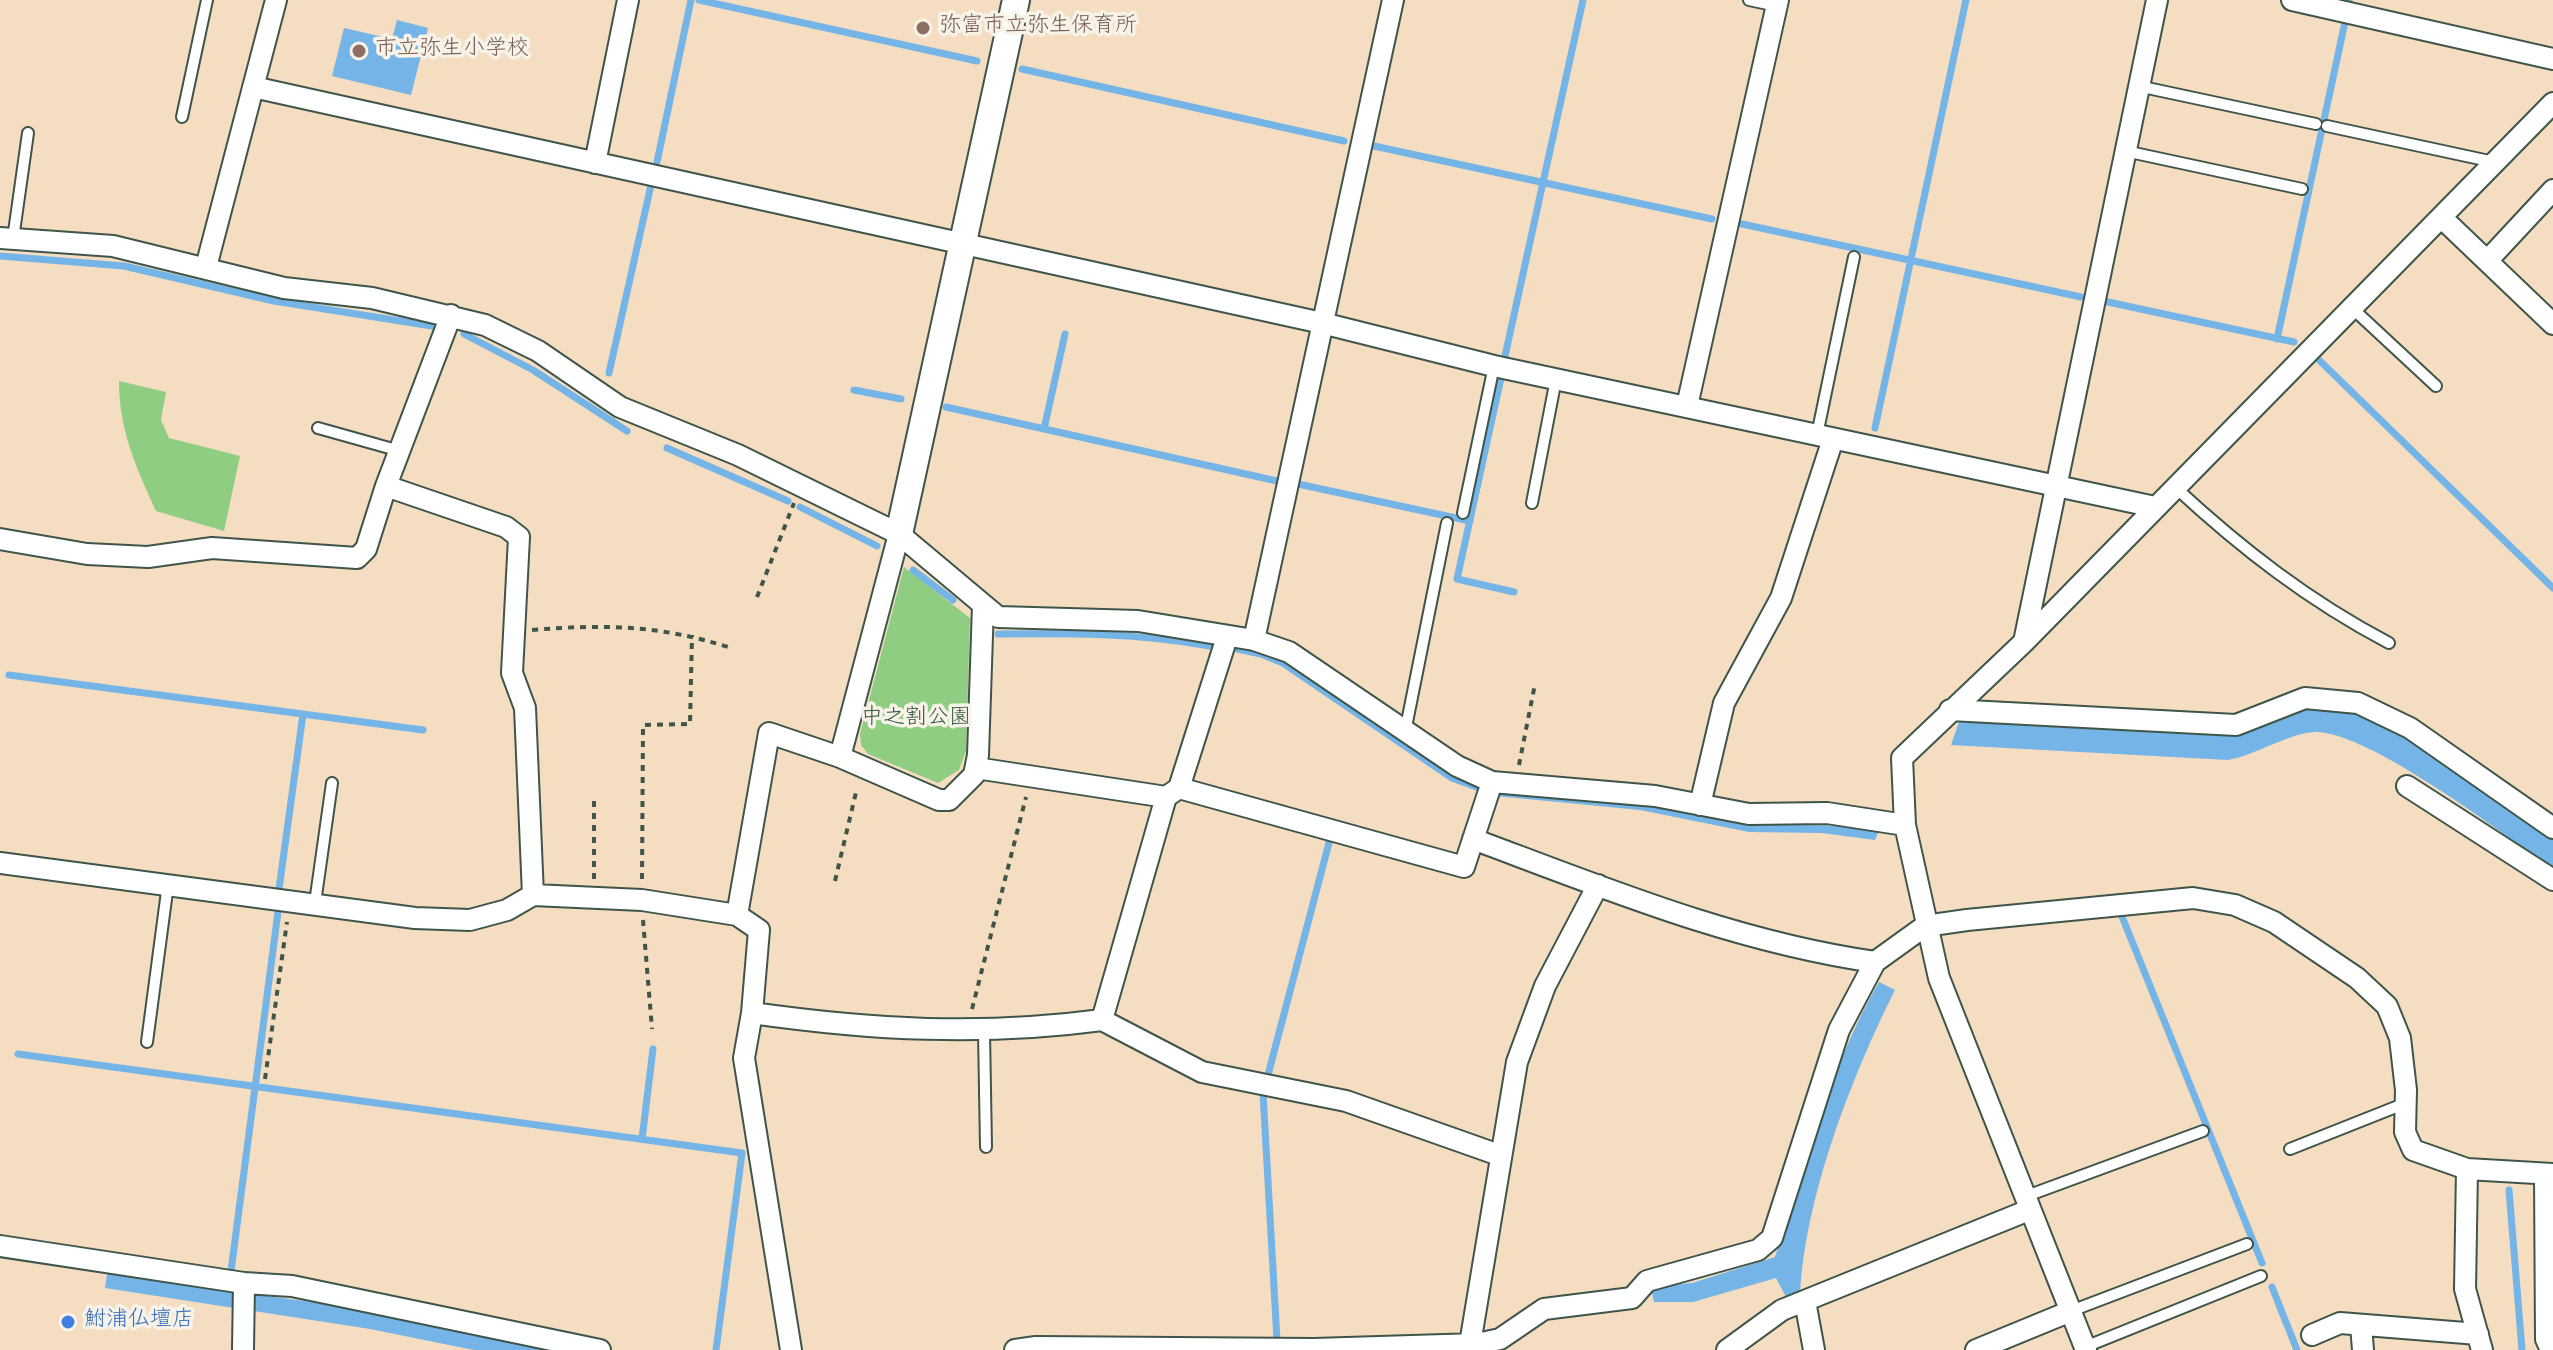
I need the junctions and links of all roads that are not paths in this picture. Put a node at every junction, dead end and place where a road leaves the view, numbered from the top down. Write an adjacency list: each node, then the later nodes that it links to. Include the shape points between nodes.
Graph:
1 (207, 0): 14 (lane)
2 (276, 0): 12 (street)
3 (628, 0): 18 (street)
4 (1016, 0): 23 (street)
5 (1393, 0): 29 (street)
6 (1749, 0): 9 (lane)
7 (2157, 0): 11 (street)
8 (2292, 0): 10 (street)
9 (1778, 3): 34 (street)
10 (2553, 59)
11 (2138, 86): 16 (street); 17 (lane)
12 (253, 87): 18 (street); 26 (street)
13 (2553, 103): 17 (street)
14 (182, 117)
15 (28, 133): 22 (lane)
16 (2125, 151): 19 (lane); 40 (street)
17 (2496, 162): 21 (street)
18 (595, 163): 23 (street)
19 (2302, 189)
20 (2553, 190): 25 (street)
21 (2442, 218): 25 (street); 27 (street)
22 (7, 239): 26 (street, via 113,246)
23 (962, 243): 29 (street); 45 (street)
24 (1854, 257): 36 (lane)
25 (2487, 261): 30 (street)
26 (206, 267): 28 (street, via 284,288 372,298)
27 (2352, 308): 33 (lane); 39 (street)
28 (451, 315): 37 (street); 45 (street, via 513,338 633,413 738,455)
29 (1322, 323): 31 (street); 49 (street)
30 (2553, 324)
31 (1494, 366): 32 (street); 43 (lane)
32 (1556, 379): 34 (street); 41 (lane)
33 (2436, 386)
34 (1687, 406): 36 (street)
35 (318, 428): 37 (lane)
36 (1825, 437): 40 (street); 60 (street, via 1781,598 1724,703)
37 (400, 451): 38 (street)
38 (386, 486): 46 (street, via 366,549 357,558 212,548 148,557 87,554); 68 (street, via 506,527 519,537 512,673 525,708)
39 (2174, 486): 42 (street); 51 (lane, via 2234,542 2296,589)
40 (2053, 487): 42 (street); 50 (street)
41 (1532, 503)
42 (2155, 507): 50 (street)
43 (1463, 513)
44 (1447, 523): 53 (lane)
45 (899, 534): 47 (street); 54 (street)
46 (0, 539)
47 (983, 605): 48 (street, via 998,617 1138,621); 55 (street)
48 (1227, 637): 49 (street); 59 (street)
49 (1254, 640): 53 (street, via 1289,652)
50 (2024, 642): 52 (street)
51 (2389, 643)
52 (1950, 710): 61 (street, via 1902,758); 62 (street, via 2236,725 2305,698 2358,703 2410,728)
53 (1405, 732): 56 (street)
54 (840, 757): 55 (street, via 939,800 949,800); 70 (street, via 769,733)
55 (976, 768): 59 (street)
56 (1492, 782): 60 (street, via 1591,788); 63 (street)
57 (332, 783): 69 (lane)
58 (2407, 786): 65 (street)
59 (1172, 792): 63 (street, via 1464,867); 74 (street)
60 (1700, 805): 61 (street, via 1749,814 1827,813)
61 (1905, 825): 71 (street)
62 (2553, 828)
63 (1473, 839): 67 (street)
64 (0, 863): 66 (street)
65 (2553, 880)
66 (168, 884): 69 (street); 76 (lane)
67 (1598, 885): 72 (street, via 1784,946); 81 (street, via 1545,986 1517,1062)
68 (533, 895): 69 (street, via 507,910 470,920 415,918); 70 (street, via 642,900)
69 (315, 903)
70 (737, 915): 73 (street, via 759,930)
71 (1925, 926): 72 (street); 77 (street, via 2193,898 2235,905 2307,943 2387,1006 2400,1038); 84 (street, via 1939,978)
72 (1875, 962): 94 (street, via 1839,1030 1772,1238 1758,1250 1647,1281 1632,1298 1544,1309 1500,1339)
73 (752, 1013): 75 (street, via 859,1028); 98 (street, via 744,1058)
74 (1102, 1020): 75 (street); 81 (street, via 1202,1072 1346,1101)
75 (975, 1032): 79 (lane)
76 (147, 1042)
77 (2406, 1103): 80 (lane); 82 (street, via 2405,1132 2413,1150)
78 (2203, 1131): 84 (lane)
79 (986, 1147)
80 (2290, 1149)
81 (1499, 1155): 94 (street)
82 (2467, 1169): 83 (street); 93 (street, via 2465,1289)
83 (2549, 1174): 104 (street, via 2546,1339)
84 (2026, 1204): 89 (street); 90 (street)
85 (2247, 1244): 90 (lane)
86 (0, 1246): 88 (street)
87 (2261, 1276): 95 (lane)
88 (244, 1287): 96 (street); 97 (street, via 292,1286)
89 (1805, 1301): 100 (street, via 1782,1310); 101 (street)
90 (2071, 1311): 95 (street); 102 (street)
91 (2361, 1325): 92 (street, via 2340,1323); 93 (street); 103 (street)
92 (2312, 1335)
93 (2480, 1342)
94 (1469, 1347): 99 (street)
95 (2085, 1349)
96 (243, 1350)
97 (600, 1350)
98 (791, 1350)
99 (1015, 1350)
100 (1727, 1350)
101 (1814, 1350)
102 (1976, 1350)
103 (2363, 1350)
104 (2551, 1350)

